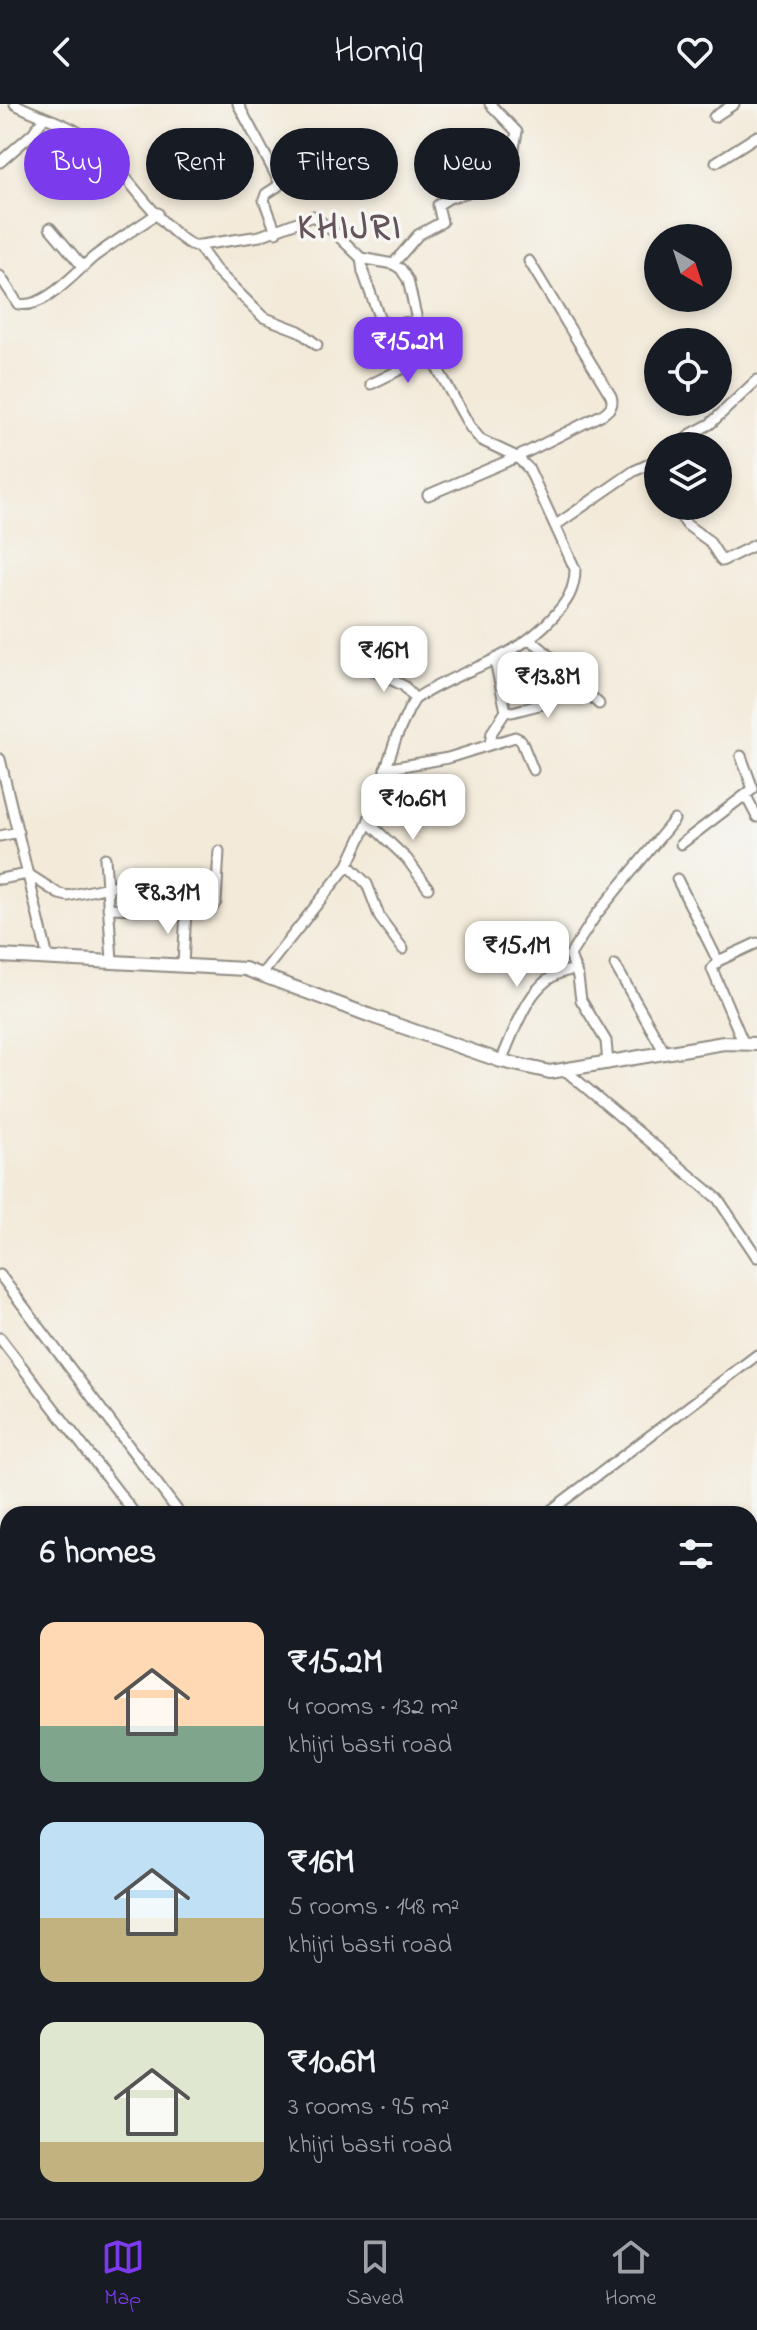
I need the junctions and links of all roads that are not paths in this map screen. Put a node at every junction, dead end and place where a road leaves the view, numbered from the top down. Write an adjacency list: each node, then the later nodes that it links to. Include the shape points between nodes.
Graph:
1 (15, 104): 6 (street)
2 (238, 104): 12 (street, via 279,181 264,197)
3 (490, 104): 16 (street, via 517,132 499,174 438,205 442,222 418,235)
4 (734, 104): 5 (street)
5 (714, 117)
6 (44, 118): 8 (street); 10 (street, via 88,138)
7 (757, 136): 9 (street)
8 (0, 162)
9 (716, 162)
10 (158, 213): 13 (street, via 181,238); 17 (street)
11 (50, 228): 17 (street)
12 (276, 232): 13 (street); 14 (street, via 309,217 319,219)
13 (199, 247): 20 (street, via 263,317 299,331)
14 (361, 258): 16 (street); 19 (street, via 380,320 392,325)
15 (529, 261): 25 (street, via 613,403 603,414)
16 (393, 264): 19 (street, via 408,280)
17 (83, 267): 18 (street, via 61,287 24,305 16,302)
18 (0, 276)
19 (417, 320): 21 (street)
20 (317, 345)
21 (430, 355): 23 (street); 25 (street, via 473,432)
22 (757, 380): 24 (street)
23 (371, 384)
24 (695, 432)
25 (517, 457): 27 (street); 29 (street, via 537,482)
26 (644, 468): 29 (street)
27 (428, 495)
28 (682, 520): 30 (street, via 709,541 722,561)
29 (556, 525): 31 (street, via 575,569 575,583 565,603)
30 (757, 544)
31 (530, 640): 32 (street); 33 (street)
32 (550, 656): 36 (street); 37 (street, via 550,701)
33 (495, 661): 35 (street); 37 (street)
34 (370, 669): 35 (street, via 404,686)
35 (415, 699): 41 (street)
36 (599, 704)
37 (506, 711): 38 (street)
38 (490, 744): 41 (street); 42 (street, via 518,737)
39 (741, 756): 43 (street, via 753,786)
40 (0, 759): 47 (street)
41 (385, 769): 46 (street)
42 (533, 770)
43 (746, 796): 44 (street); 49 (street)
44 (757, 817)
45 (674, 820): 69 (street, via 573,948)
46 (368, 822): 52 (street); 58 (street)
47 (18, 832): 48 (street); 53 (street)
48 (0, 836)
49 (681, 844)
50 (219, 851): 60 (street, via 214,908)
51 (105, 858): 57 (street)
52 (348, 865): 62 (street, via 367,884 376,910); 70 (street)
53 (28, 874): 55 (street); 57 (street, via 68,896); 64 (street)
54 (162, 875): 57 (street)
55 (0, 879)
56 (677, 879): 66 (street)
57 (107, 887): 59 (street)
58 (428, 888)
59 (108, 908): 60 (street); 65 (street)
60 (186, 911): 67 (street)
61 (757, 943): 66 (street)
62 (403, 949)
63 (0, 956): 64 (main road)
64 (48, 958): 65 (main road)
65 (112, 960): 67 (main road)
66 (718, 961): 71 (street, via 712,974)
67 (183, 964): 70 (main road)
68 (615, 965): 73 (street)
69 (576, 970): 74 (street, via 562,973 534,993); 75 (street, via 581,1000 606,1041)
70 (262, 974): 74 (main road)
71 (743, 1042): 72 (main road); 73 (main road)
72 (757, 1044)
73 (665, 1053): 75 (main road)
74 (501, 1061): 76 (main road)
75 (608, 1064): 76 (main road)
76 (566, 1071): 77 (street, via 718,1199)
77 (757, 1254)
78 (0, 1275): 82 (street)
79 (0, 1338): 81 (street)
80 (757, 1355): 83 (street)
81 (129, 1506)
82 (174, 1506)
83 (557, 1506)

